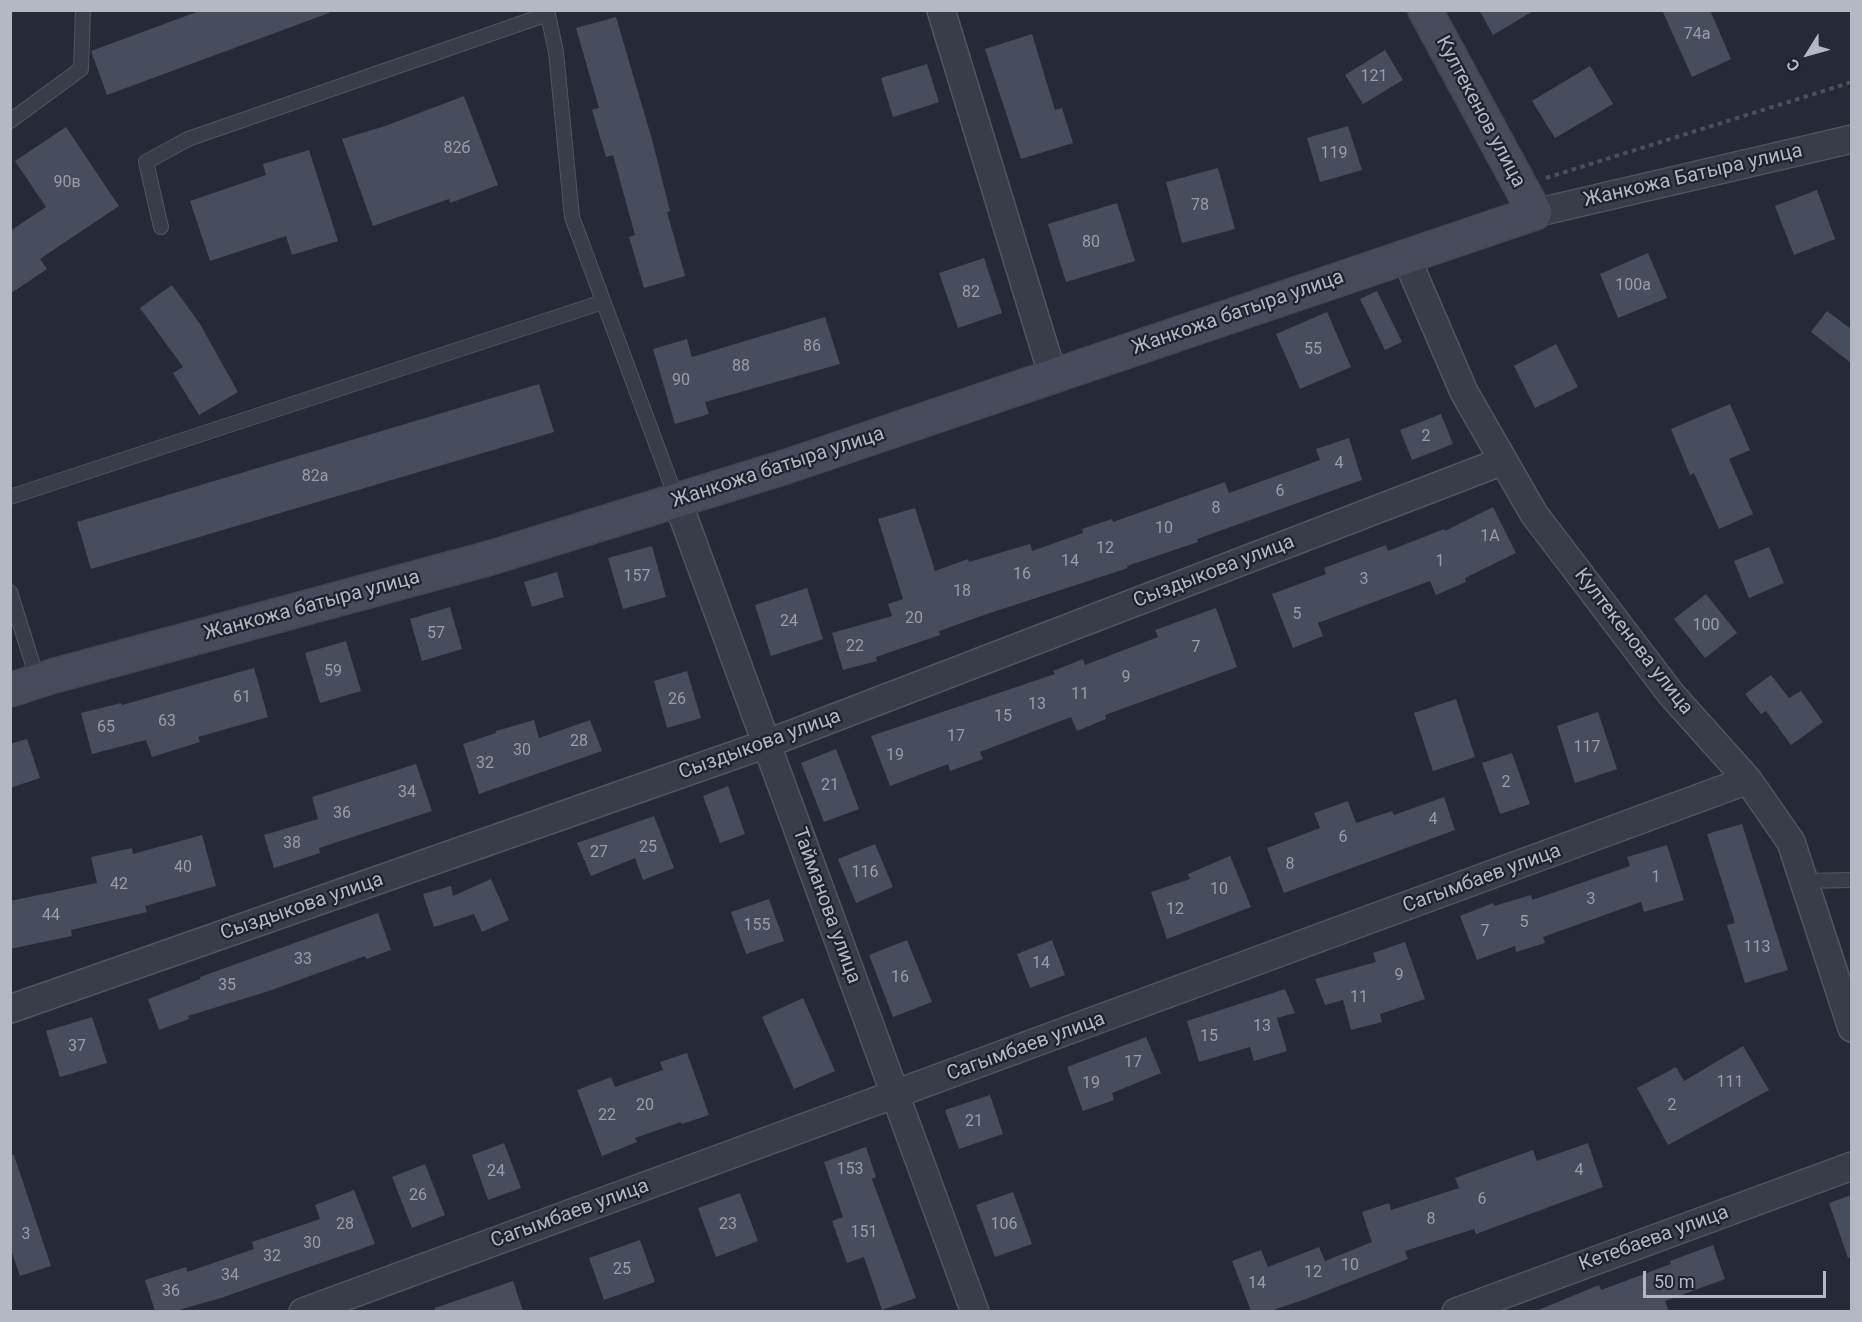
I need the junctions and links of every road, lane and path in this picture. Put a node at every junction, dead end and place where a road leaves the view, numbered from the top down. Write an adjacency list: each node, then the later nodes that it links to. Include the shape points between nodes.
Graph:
1 (83, 10): 6 (lane, via 81,69)
2 (941, 10): 12 (street)
3 (1425, 10): 8 (street, Култекенов улица)
4 (547, 12): 9 (lane, via 188,139 146,162); 11 (lane, via 556,52 572,217)
5 (1851, 82): 8 (path)
6 (10, 121)
7 (1851, 139): 8 (street, Жанкожа Батыра улица)
8 (1528, 200): 10 (street, Жанкожа батыра улица)
9 (161, 227)
10 (1406, 257): 12 (street, Жанкожа батыра улица); 13 (street, Култекенова улица, via 1464,392)
11 (603, 302): 14 (lane); 15 (lane)
12 (1053, 376): 15 (street, Жанкожа батыра улица)
13 (1503, 461): 18 (street, Сыздыкова улица); 19 (street, Култекенова улица, via 1534,514 1671,694)
14 (10, 497)
15 (676, 500): 17 (street, Жанкожа батыра улица, via 490,558); 18 (street, Тайманова улица)
16 (10, 592): 17 (lane)
17 (24, 686)
18 (766, 744): 22 (street, Сыздыкова улица); 24 (street, Тайманова улица)
19 (1748, 780): 21 (street, Култекенова улица, via 1791,842); 24 (street, Сагымбаев улица)
20 (1851, 880): 21 (lane)
21 (1803, 881): 23 (street, Култекенова улица)
22 (10, 1009)
23 (1851, 1028)
24 (896, 1096): 26 (street, Сагымбаев улица); 27 (street, Тайманова улица)
25 (1851, 1166): 28 (street, Кетебаева улица)
26 (303, 1311)
27 (975, 1311)
28 (1456, 1311)

